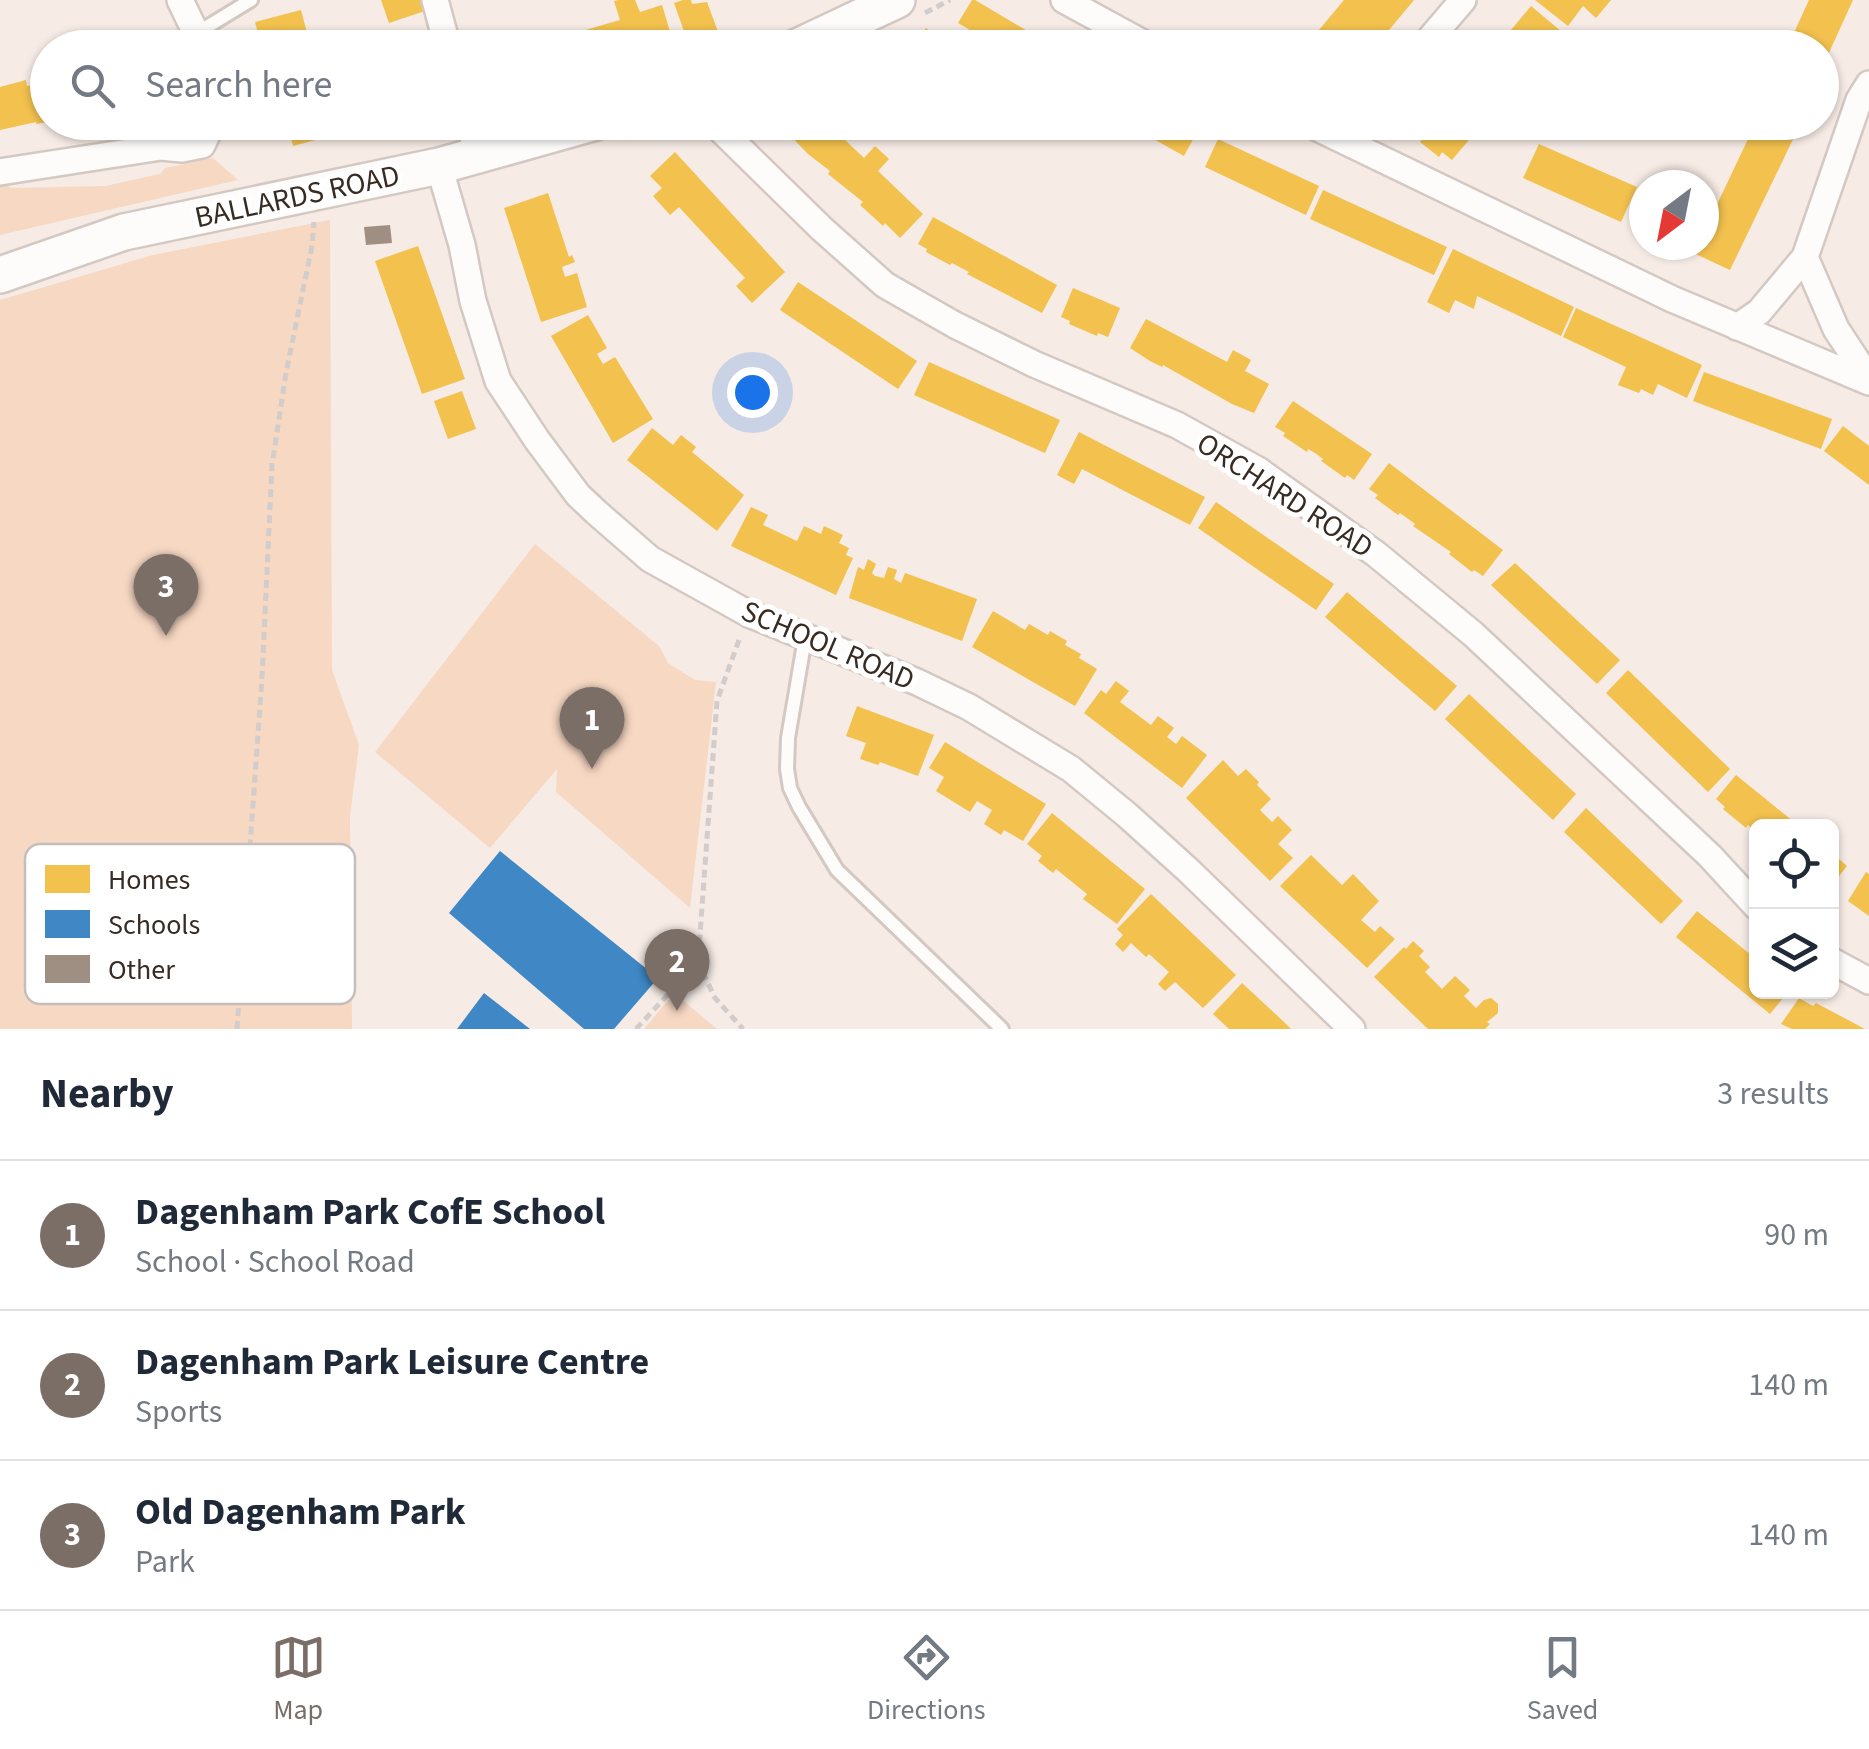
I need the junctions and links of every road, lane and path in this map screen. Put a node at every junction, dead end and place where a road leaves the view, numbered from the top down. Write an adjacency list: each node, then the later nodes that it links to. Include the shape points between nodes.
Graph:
1 (180, 0): 7 (street)
2 (251, 0): 8 (lane)
3 (435, 0): 9 (street)
4 (897, 0): 10 (main road)
5 (1064, 0): 11 (street)
6 (1463, 0): 12 (street)
7 (195, 30)
8 (213, 30)
9 (443, 30)
10 (833, 30)
11 (1119, 30)
12 (1437, 30)
13 (1869, 84): 21 (street)
14 (205, 140): 19 (street, via 202,146)
15 (473, 140): 18 (main road, BALLARDS ROAD)
16 (731, 140): 28 (street, ORCHARD ROAD, via 886,285 1034,364 1178,426 1258,470 1376,554 1473,634)
17 (1366, 140): 23 (street)
18 (440, 166): 22 (main road, BALLARDS ROAD, via 124,232); 25 (street, SCHOOL ROAD, via 498,381 537,440 578,495 623,536)
19 (0, 172)
20 (315, 217): 27 (path, via 272,465)
21 (1805, 257): 23 (street, via 1759,312); 24 (street, via 1836,329)
22 (0, 275)
23 (1737, 327): 24 (street)
24 (1869, 380)
25 (748, 614): 26 (street, SCHOOL ROAD); 29 (path, via 717,701)
26 (805, 638): 36 (lane, via 788,738 787,769 798,808 837,870); 37 (street, SCHOOL ROAD, via 969,707 1071,769 1188,870)
27 (250, 844)
28 (1749, 898)
29 (698, 962): 34 (path); 35 (path, via 716,998)
30 (1839, 964): 31 (street)
31 (1869, 980)
32 (239, 1004): 33 (path)
33 (237, 1029)
34 (636, 1029)
35 (743, 1029)
36 (1002, 1029)
37 (1352, 1029)

